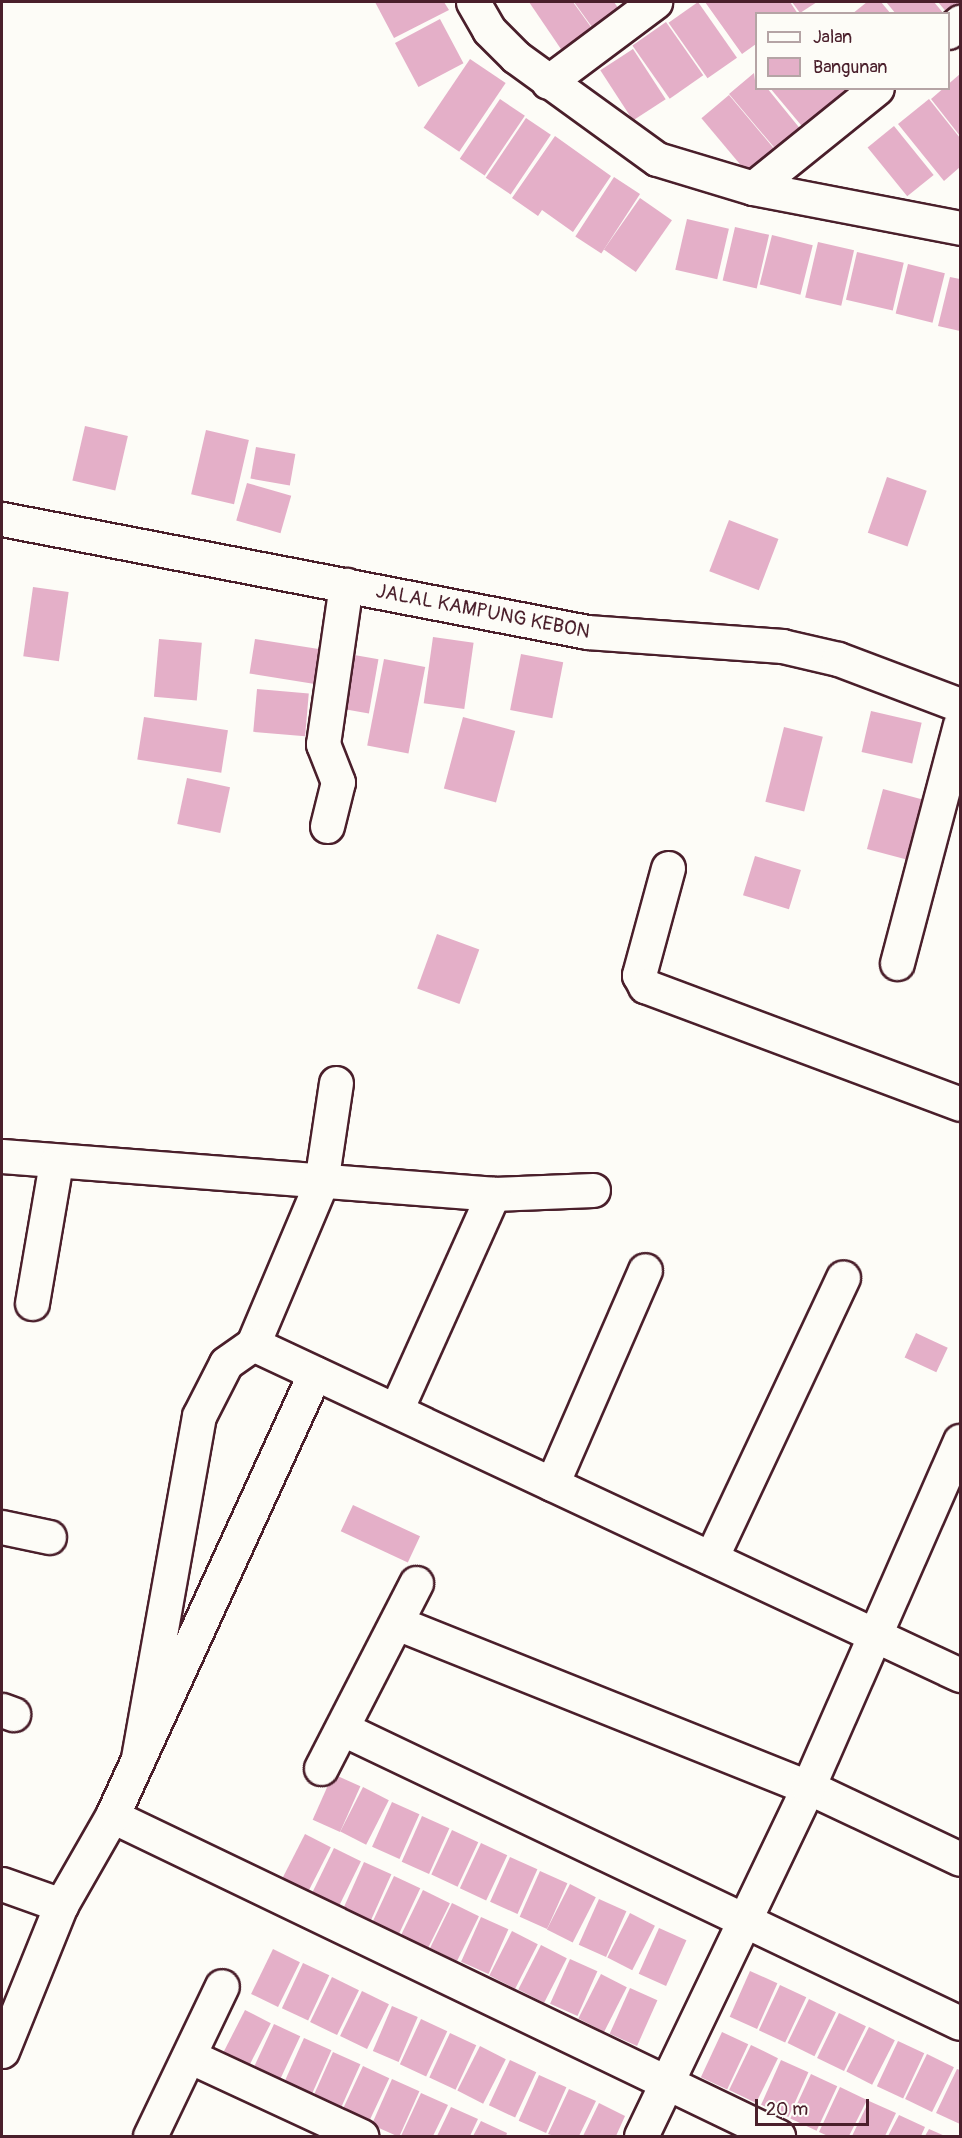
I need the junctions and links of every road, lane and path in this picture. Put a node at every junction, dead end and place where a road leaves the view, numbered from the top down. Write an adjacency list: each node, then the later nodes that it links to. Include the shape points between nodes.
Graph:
1 (473, 2): 3 (street, via 489,30)
2 (655, 2): 3 (street)
3 (548, 82): 5 (street, via 657,159)
4 (875, 90): 5 (street)
5 (753, 188): 6 (street)
6 (960, 228)
7 (2, 519): 8 (street, JALAL KAMPUNG KEBON)
8 (346, 585): 9 (street, JALAL KAMPUNG KEBON, via 587,632 782,646 838,659); 11 (street, via 323,744 338,782)
9 (960, 705)
10 (960, 725): 13 (street)
11 (327, 826)
12 (668, 868): 15 (street, via 641,964 645,986)
13 (897, 963)
14 (336, 1083): 18 (street)
15 (960, 1104)
16 (2, 1156): 17 (street)
17 (56, 1163): 18 (street); 23 (street)
18 (321, 1183): 20 (street); 24 (street)
19 (593, 1190): 20 (street)
20 (493, 1194): 26 (street)
21 (645, 1270): 28 (street)
22 (843, 1277): 32 (street)
23 (32, 1303)
24 (253, 1344): 25 (street); 38 (street, via 226,1363 199,1416)
25 (315, 1373): 26 (street); 38 (street)
26 (396, 1410): 28 (street)
27 (960, 1441): 29 (street)
28 (552, 1484): 32 (street)
29 (949, 1503): 35 (street)
30 (2, 1527): 31 (street)
31 (49, 1537)
32 (711, 1558): 35 (street)
33 (416, 1582): 34 (street)
34 (397, 1623): 37 (street); 40 (street)
35 (874, 1632): 36 (street); 40 (street)
36 (960, 1675)
37 (343, 1729): 39 (street); 45 (street)
38 (138, 1758): 41 (street)
39 (321, 1768)
40 (808, 1787): 42 (street); 45 (street)
41 (112, 1816): 44 (street); 50 (street)
42 (960, 1859)
43 (2, 1884): 44 (street)
44 (61, 1905): 48 (street)
45 (743, 1924): 47 (street); 50 (street)
46 (222, 1986): 49 (street)
47 (960, 2023)
48 (2, 2051)
49 (189, 2056): 51 (street); 52 (street)
50 (666, 2085): 53 (street); 54 (street)
51 (350, 2134)
52 (150, 2136)
53 (641, 2136)
54 (778, 2136)

